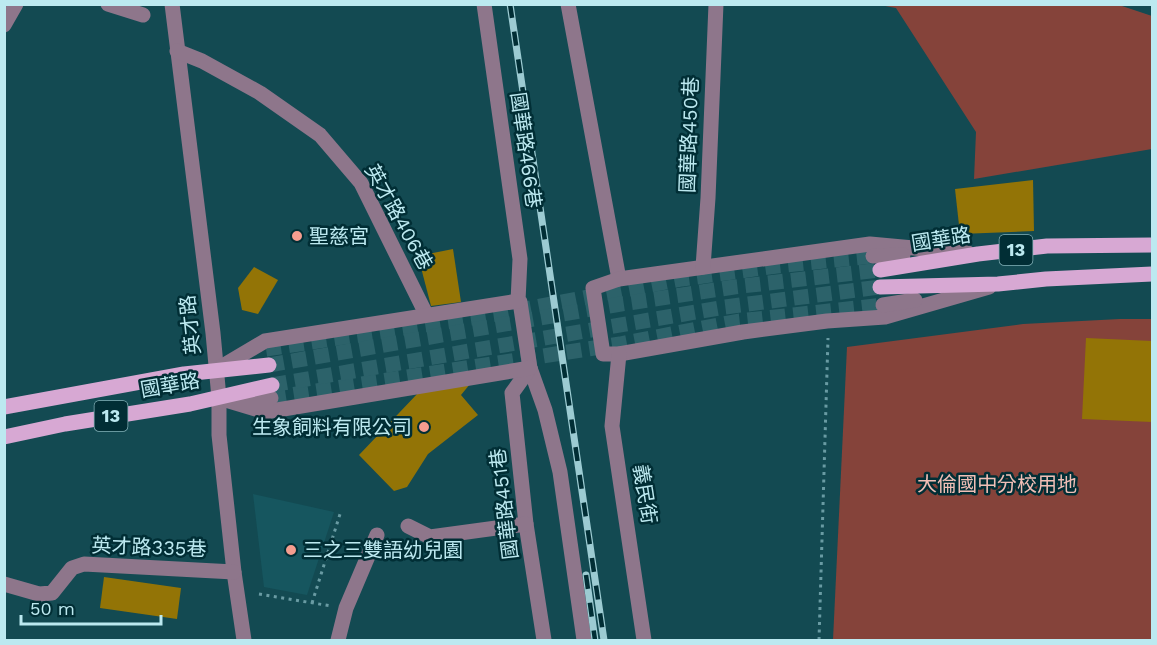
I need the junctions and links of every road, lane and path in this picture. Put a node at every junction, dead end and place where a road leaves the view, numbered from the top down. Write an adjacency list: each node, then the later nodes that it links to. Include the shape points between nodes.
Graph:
1 (16, 4): 8 (street)
2 (108, 4): 7 (street)
3 (172, 4): 9 (street, 英才路)
4 (484, 4): 19 (street, 國華路466巷, via 520,259)
5 (568, 4): 16 (street)
6 (716, 4): 13 (street, 國華路450巷)
7 (143, 15)
8 (4, 24)
9 (177, 51): 21 (street, 英才路406巷, via 260,93 320,135 361,183); 27 (street, 英才路)
10 (1152, 245): 11 (main road, 國華路 / 13, via 1047,246)
11 (978, 254): 12 (street); 13 (street, via 870,244); 14 (main road, 國華路 / 13)
12 (873, 256)
13 (703, 267): 16 (street)
14 (880, 270)
15 (1152, 274): 17 (main road, 13)
16 (619, 279): 24 (street, via 593,288 603,354)
17 (998, 284): 18 (main road, 13); 20 (street); 22 (street, via 885,317)
18 (880, 287)
19 (518, 302): 21 (street); 26 (street, 國華路466巷)
20 (883, 305)
21 (426, 314): 27 (street, via 265,341)
22 (827, 321): 24 (street); 46 (path)
23 (266, 349): 27 (street)
24 (619, 354): 45 (street, 義民街, via 612,426)
25 (269, 365): 27 (main road, 國華路 / 13)
26 (530, 368): 29 (street, via 266,412); 33 (street, 國華路451巷, via 512,393); 44 (street, 國華路466巷, via 560,472)
27 (216, 370): 29 (street, 英才路); 30 (main road, 國華路 / 13)
28 (271, 392): 29 (main road, 國華路 / 13)
29 (219, 398): 31 (main road, 國華路 / 13); 36 (street, 英才路, via 219,435)
30 (4, 407)
31 (4, 437)
32 (341, 511): 39 (path)
33 (526, 524): 34 (street, via 430,537); 43 (street, 國華路451巷)
34 (408, 526)
35 (376, 535): 40 (street)
36 (234, 572): 37 (street, 英才路335巷, via 84,564 72,568 52,593 39,594); 41 (street, 英才路)
37 (4, 584)
38 (259, 594): 39 (path)
39 (312, 603): 40 (path)
40 (346, 608): 42 (street)
41 (244, 640)
42 (338, 640)
43 (543, 640)
44 (584, 640)
45 (645, 640)
46 (819, 640)

